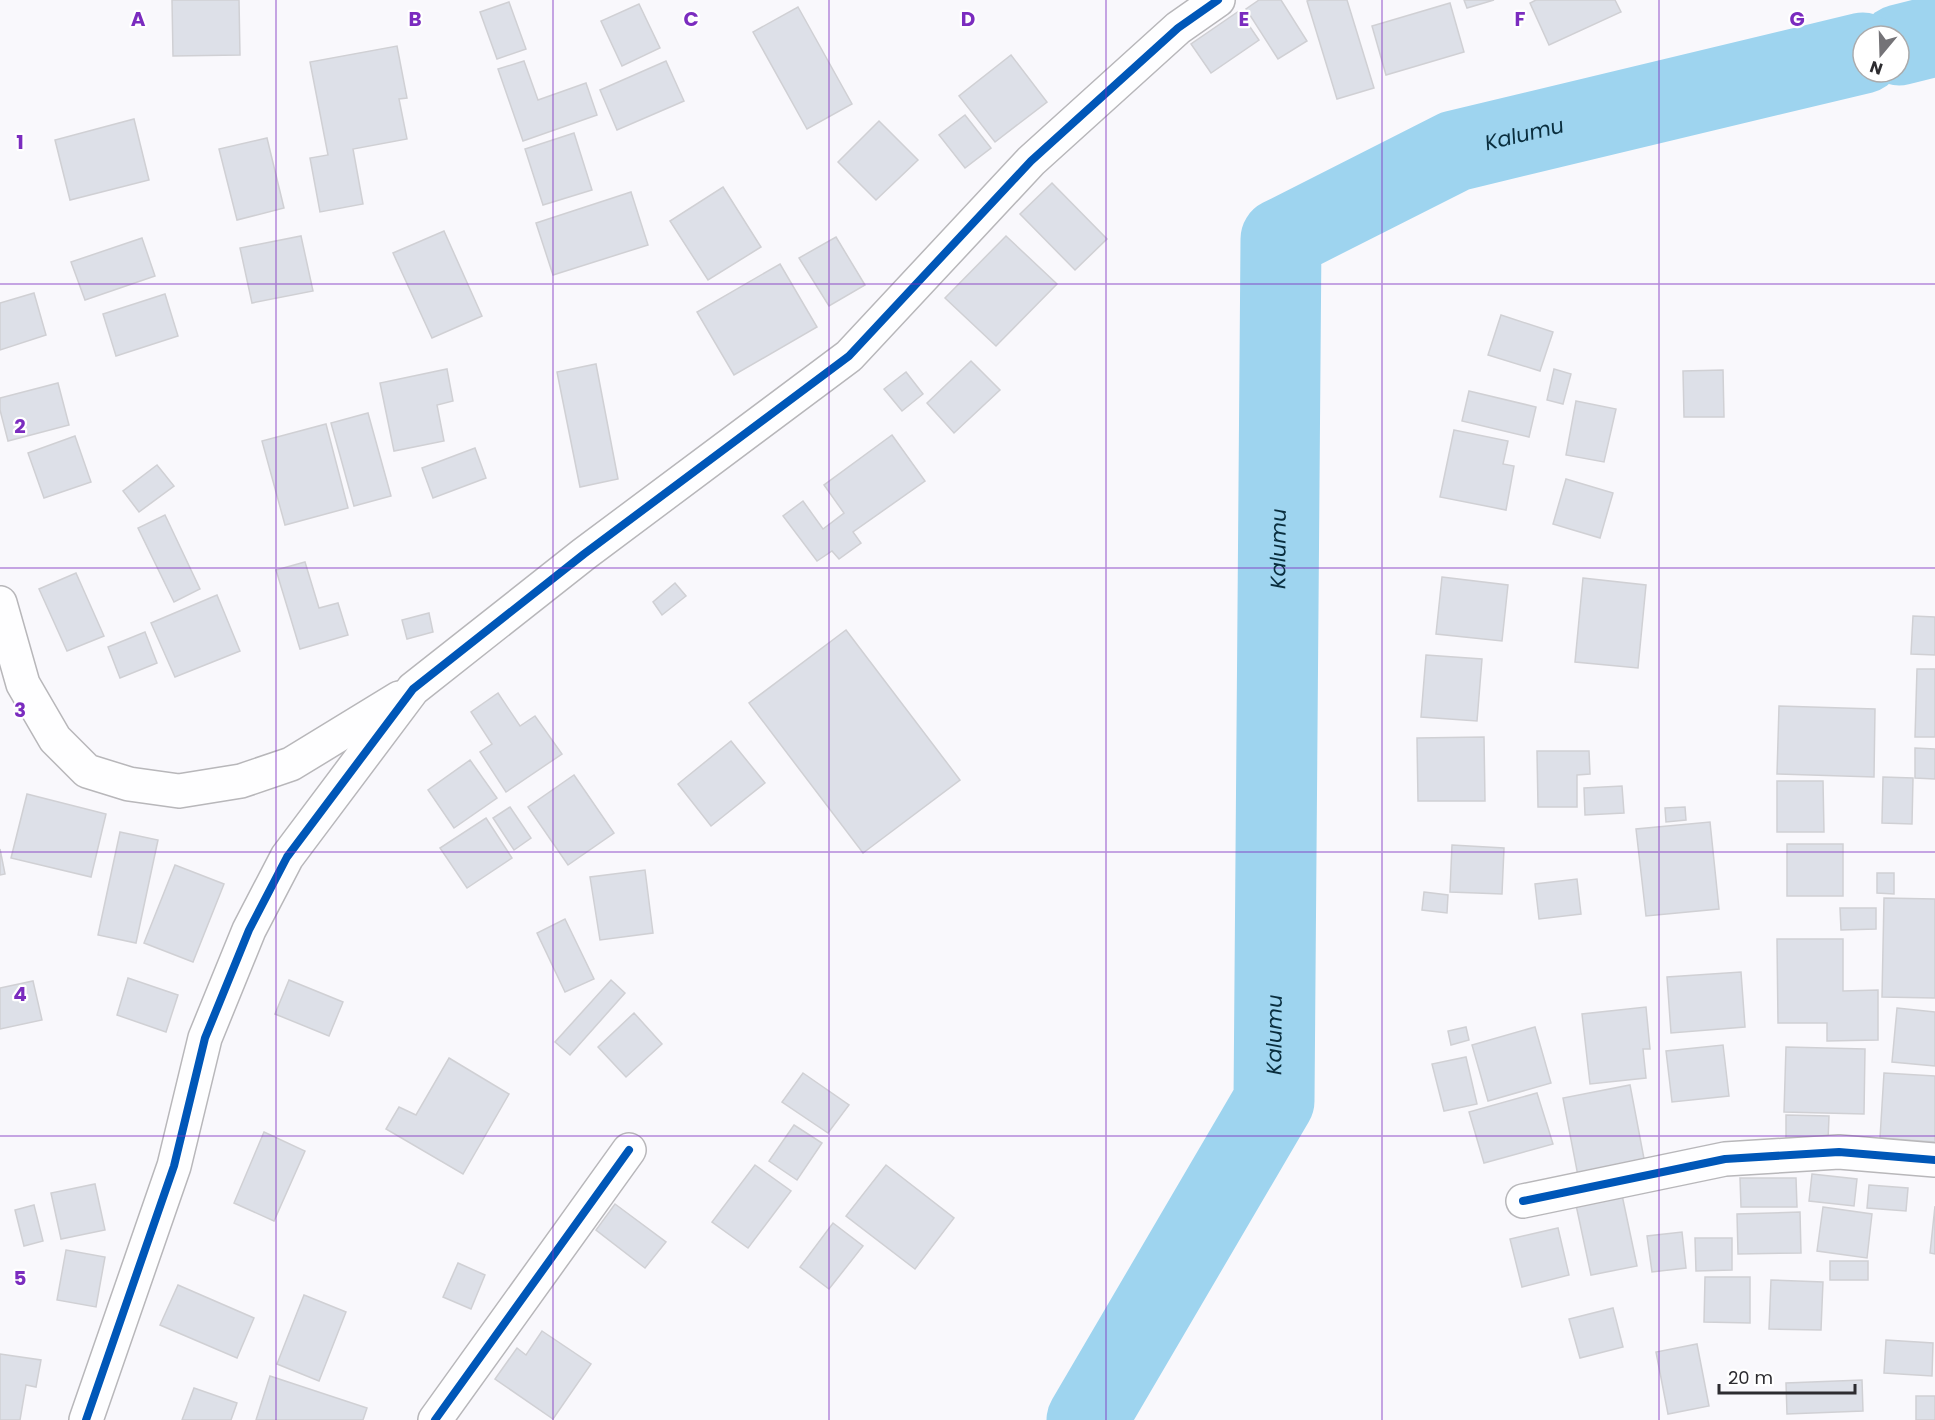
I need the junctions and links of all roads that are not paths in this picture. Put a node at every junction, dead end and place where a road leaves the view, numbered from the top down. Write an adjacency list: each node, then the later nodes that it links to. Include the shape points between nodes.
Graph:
1 (1218, 0): 3 (street, via 1178,28 1030,161 849,357 584,554)
2 (0, 603): 3 (street, via 24,684 55,739 87,771 129,784 178,791 241,781 291,764)
3 (413, 689): 7 (street, via 287,857 249,930 205,1038 174,1166)
4 (629, 1150): 8 (street)
5 (1935, 1160): 6 (street, via 1839,1152 1725,1159)
6 (1523, 1201)
7 (86, 1420)
8 (435, 1420)

